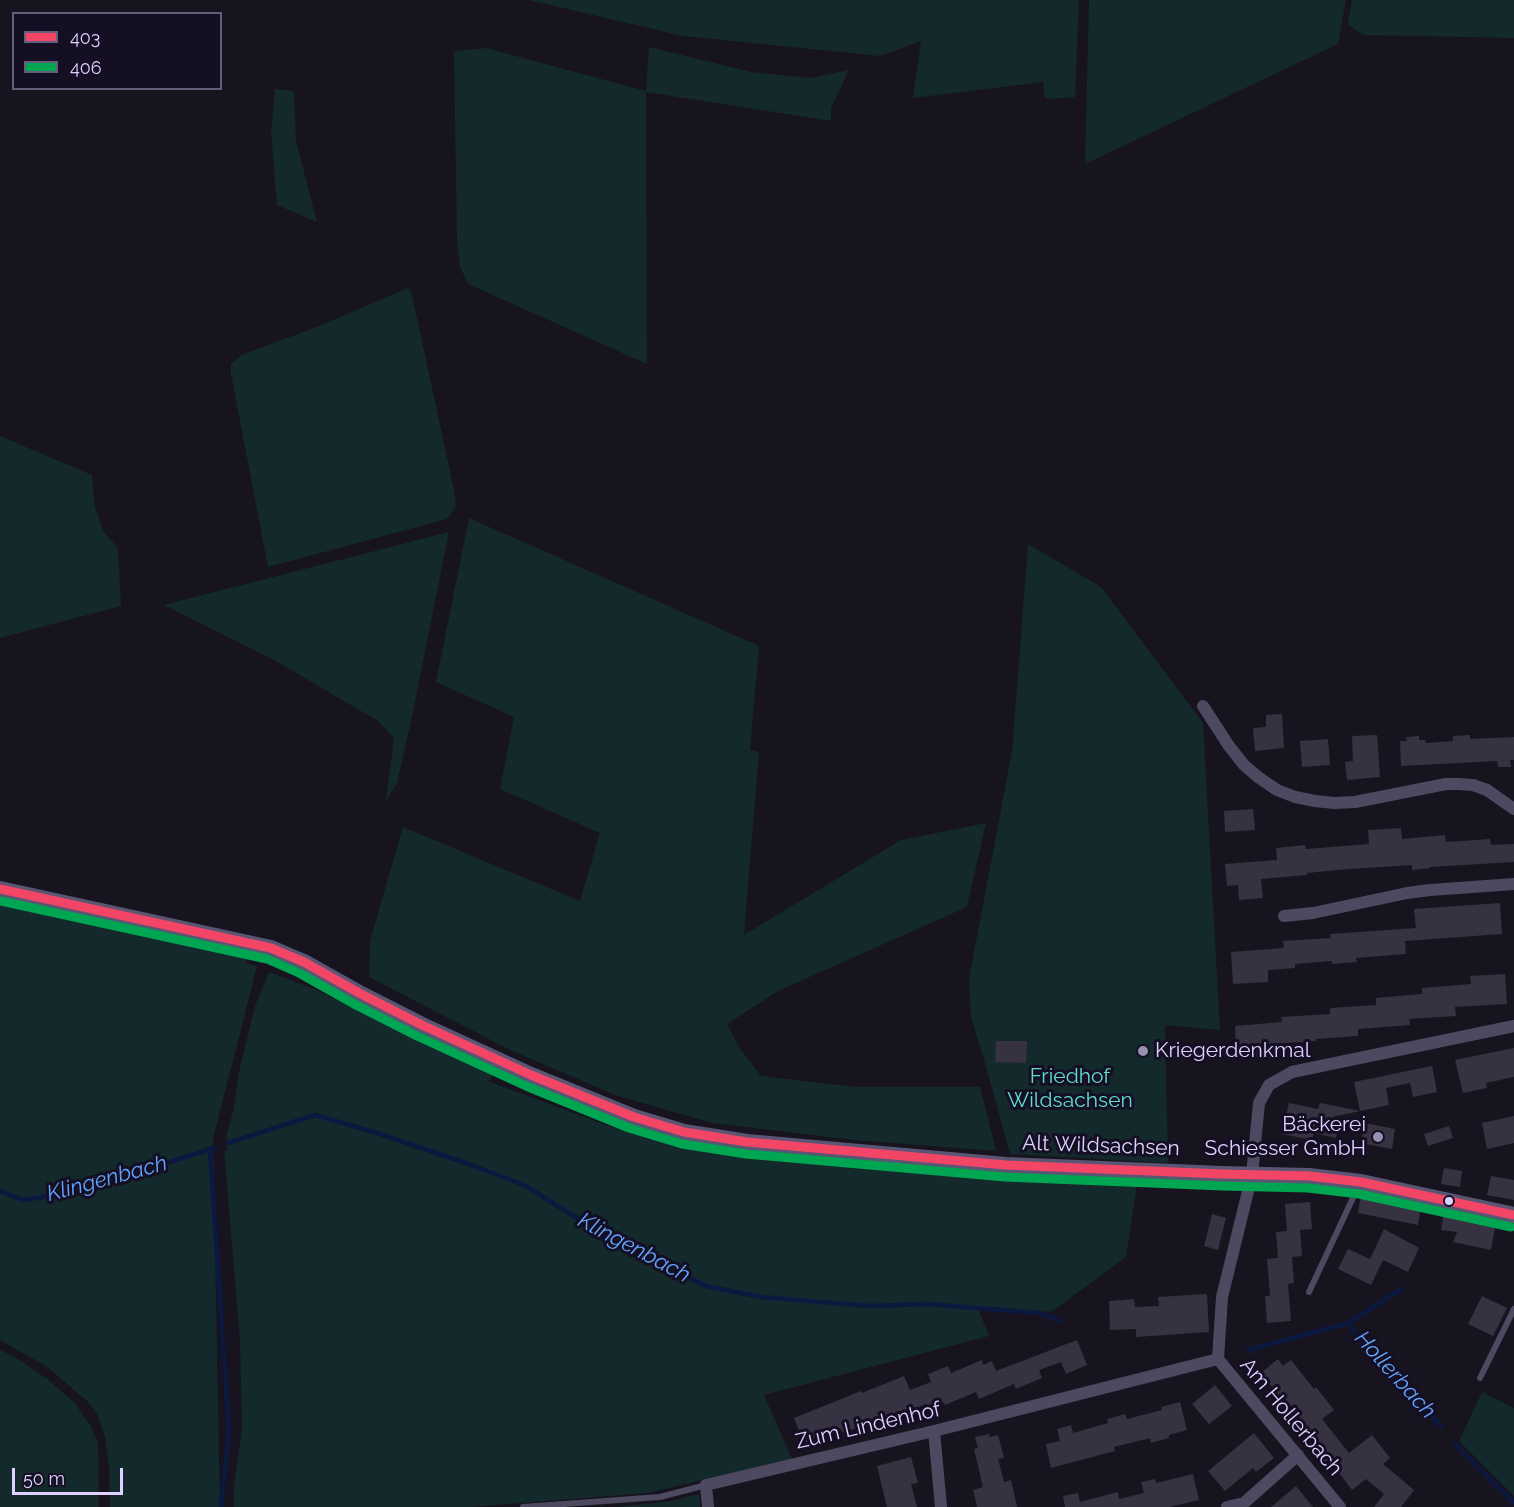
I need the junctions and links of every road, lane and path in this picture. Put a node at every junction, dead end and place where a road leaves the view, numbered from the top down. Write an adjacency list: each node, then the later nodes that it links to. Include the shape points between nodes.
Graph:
1 (1203, 706): 2 (street, via 1244,765 1277,790 1295,797 1334,804 1458,784 1487,790)
2 (1514, 809)
3 (1514, 884): 5 (street, via 1407,893)
4 (0, 889): 7 (main road, Alt Wildsachsen, via 271,948 531,1075 634,1117 684,1132 747,1142 1006,1165)
5 (1284, 916)
6 (1514, 1026): 7 (street, Am Hollerbach, via 1292,1072 1269,1085 1259,1103)
7 (1252, 1175): 8 (main road, Alt Wildsachsen); 12 (street, Am Hollerbach, via 1222,1298)
8 (1361, 1182): 9 (main road, Alt Wildsachsen); 10 (lane)
9 (1514, 1215)
10 (1309, 1292)
11 (1514, 1309): 13 (lane)
12 (1218, 1359): 14 (street, Zum Lindenhof); 15 (street, Am Hollerbach)
13 (1480, 1378)
14 (934, 1431): 16 (street, Zum Lindenhof); 20 (street)
15 (1298, 1455): 21 (street, via 1244,1503); 22 (street, Am Hollerbach)
16 (706, 1485): 17 (lane, Zum Lindenhof, via 660,1497); 19 (street)
17 (575, 1505): 18 (lane, Zum Lindenhof)
18 (523, 1507)
19 (708, 1507)
20 (940, 1507)
21 (1227, 1507)
22 (1340, 1507)

